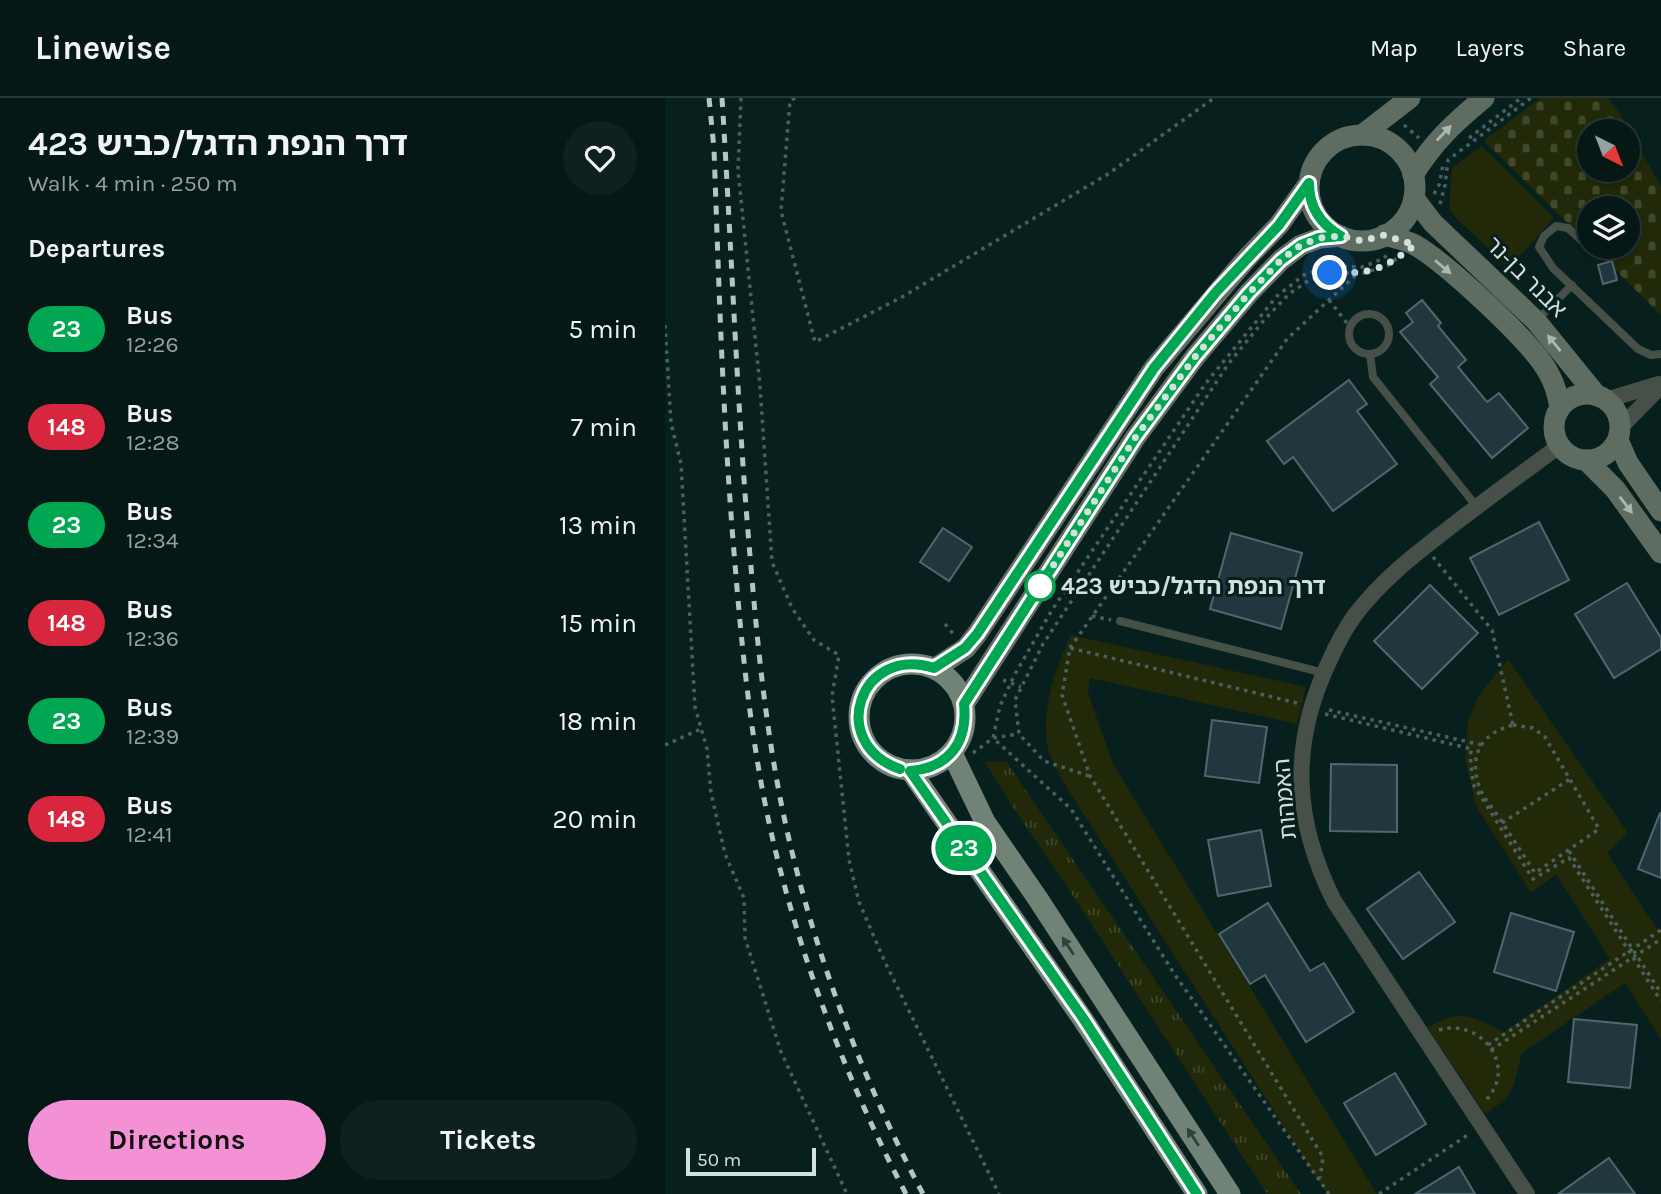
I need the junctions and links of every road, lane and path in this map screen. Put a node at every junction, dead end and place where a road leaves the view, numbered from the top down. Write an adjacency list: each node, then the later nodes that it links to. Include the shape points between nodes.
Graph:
1 (741, 98): 63 (path, via 738,170 772,562 792,608 814,640 839,655 832,696 849,860 859,902)
2 (795, 98): 3 (path, via 790,101 781,211 815,342 902,297 1108,174)
3 (1214, 98)
4 (1409, 98): 8 (main road)
5 (1484, 98): 10 (main road, one-way to 5)
6 (1521, 98): 13 (path, via 1444,158 1440,185)
7 (1531, 98): 13 (path, via 1448,160 1445,185)
8 (1392, 114): 9 (main road); 10 (path)
9 (1362, 135): 11 (main road, via 1390,143 1405,157); 12 (main road, via 1327,149)
10 (1430, 148): 11 (main road)
11 (1413, 175): 13 (main road)
12 (1309, 183): 14 (main road, via 1316,215); 38 (main road, via 1279,225 1154,368 977,634 965,648)
13 (1424, 211): 16 (main road, via 1403,220); 20 (main road, אבנר בן-נר)
14 (1341, 236): 16 (main road, via 1363,241); 40 (main road, via 1301,245 1281,260 1195,357 1135,438)
15 (1577, 236): 18 (lane, via 1556,226 1539,247)
16 (1401, 240): 17 (path, via 1389,265); 27 (main road, אבנר בן-נר, one-way to 27, via 1465,285 1519,337 1547,369); 66 (path, via 1383,259 1362,267 1330,266 1304,275 1277,296 1206,383 1052,610 1000,706 993,738 1071,808 1173,972)
17 (1359, 273): 19 (path); 48 (path, via 1330,273 1308,281 1265,319 1229,363 1043,644 1015,700 1019,734 1044,761)
18 (1571, 285): 20 (lane); 24 (lane, via 1638,349)
19 (1329, 300): 22 (path); 35 (path, via 1287,339)
20 (1536, 321): 26 (main road, אבנר בן-נר, one-way to 20)
21 (665, 325): 43 (path, via 671,423 681,464 695,707)
22 (1350, 327): 23 (lane, via 1353,346); 23 (lane, via 1358,317 1370,313 1387,323 1387,343)
23 (1370, 354): 31 (lane, via 1373,377)
24 (1661, 354)
25 (1661, 384): 26 (street); 28 (street)
26 (1602, 398): 27 (main road, via 1577,396); 28 (main road, via 1617,412)
27 (1560, 408): 29 (main road, via 1554,427)
28 (1619, 434): 30 (main road, via 1605,455); 32 (main road, via 1628,463)
29 (1559, 446): 30 (main road); 31 (street, האמהות)
30 (1586, 460): 34 (main road, one-way to 34, via 1615,489)
31 (1477, 507): 33 (street, האמהות)
32 (1661, 511)
33 (1425, 547): 39 (street, האמהות, via 1355,615); 42 (path, via 1492,629)
34 (1661, 553)
35 (1092, 616): 36 (path); 37 (path)
36 (1120, 621): 39 (lane)
37 (1070, 648): 41 (path); 48 (path, via 1062,695)
38 (934, 668): 40 (main road, via 953,683); 47 (main road, via 911,664 889,668 872,681 861,700 858,721 865,743 879,760)
39 (1324, 673): 41 (street, האמהות)
40 (964, 704): 46 (main road, via 964,730)
41 (1310, 708): 45 (path); 54 (path, via 1472,749 1473,785 1534,879 1569,858); 58 (street, האמהות, via 1302,758 1306,822 1313,851 1334,901)
42 (1513, 725): 45 (path, via 1497,729); 49 (path, via 1533,728 1545,737)
43 (701, 729): 44 (path); 62 (path, via 725,854 744,898 745,938 777,1040)
44 (665, 745)
45 (1482, 745): 50 (path, via 1476,752 1479,787)
46 (951, 753): 47 (main road, via 933,766); 65 (main road, one-way to 46, via 985,822)
47 (910, 771): 64 (main road, via 1083,1018)
48 (1090, 776): 66 (path, via 1323,1157 1319,1177)
49 (1570, 779): 50 (path); 51 (path, via 1599,830)
50 (1502, 822): 51 (path, via 1535,873)
51 (1568, 850): 54 (path)
52 (1661, 930): 54 (path)
53 (1661, 939): 55 (path)
54 (1630, 950): 55 (path); 59 (path)
55 (1634, 956): 56 (path); 57 (path); 59 (path)
56 (1661, 993)
57 (1661, 1001)
58 (1423, 1036): 59 (path, via 1455,1028); 60 (street, האמהות)
59 (1490, 1048): 60 (path, via 1500,1074 1497,1087)
60 (1472, 1110): 61 (street, האמהות)
61 (1482, 1125): 67 (path); 68 (street, האמהות)
62 (847, 1194)
63 (999, 1194)
64 (1197, 1194)
65 (1230, 1194)
66 (1330, 1194)
67 (1379, 1194)
68 (1527, 1194)

